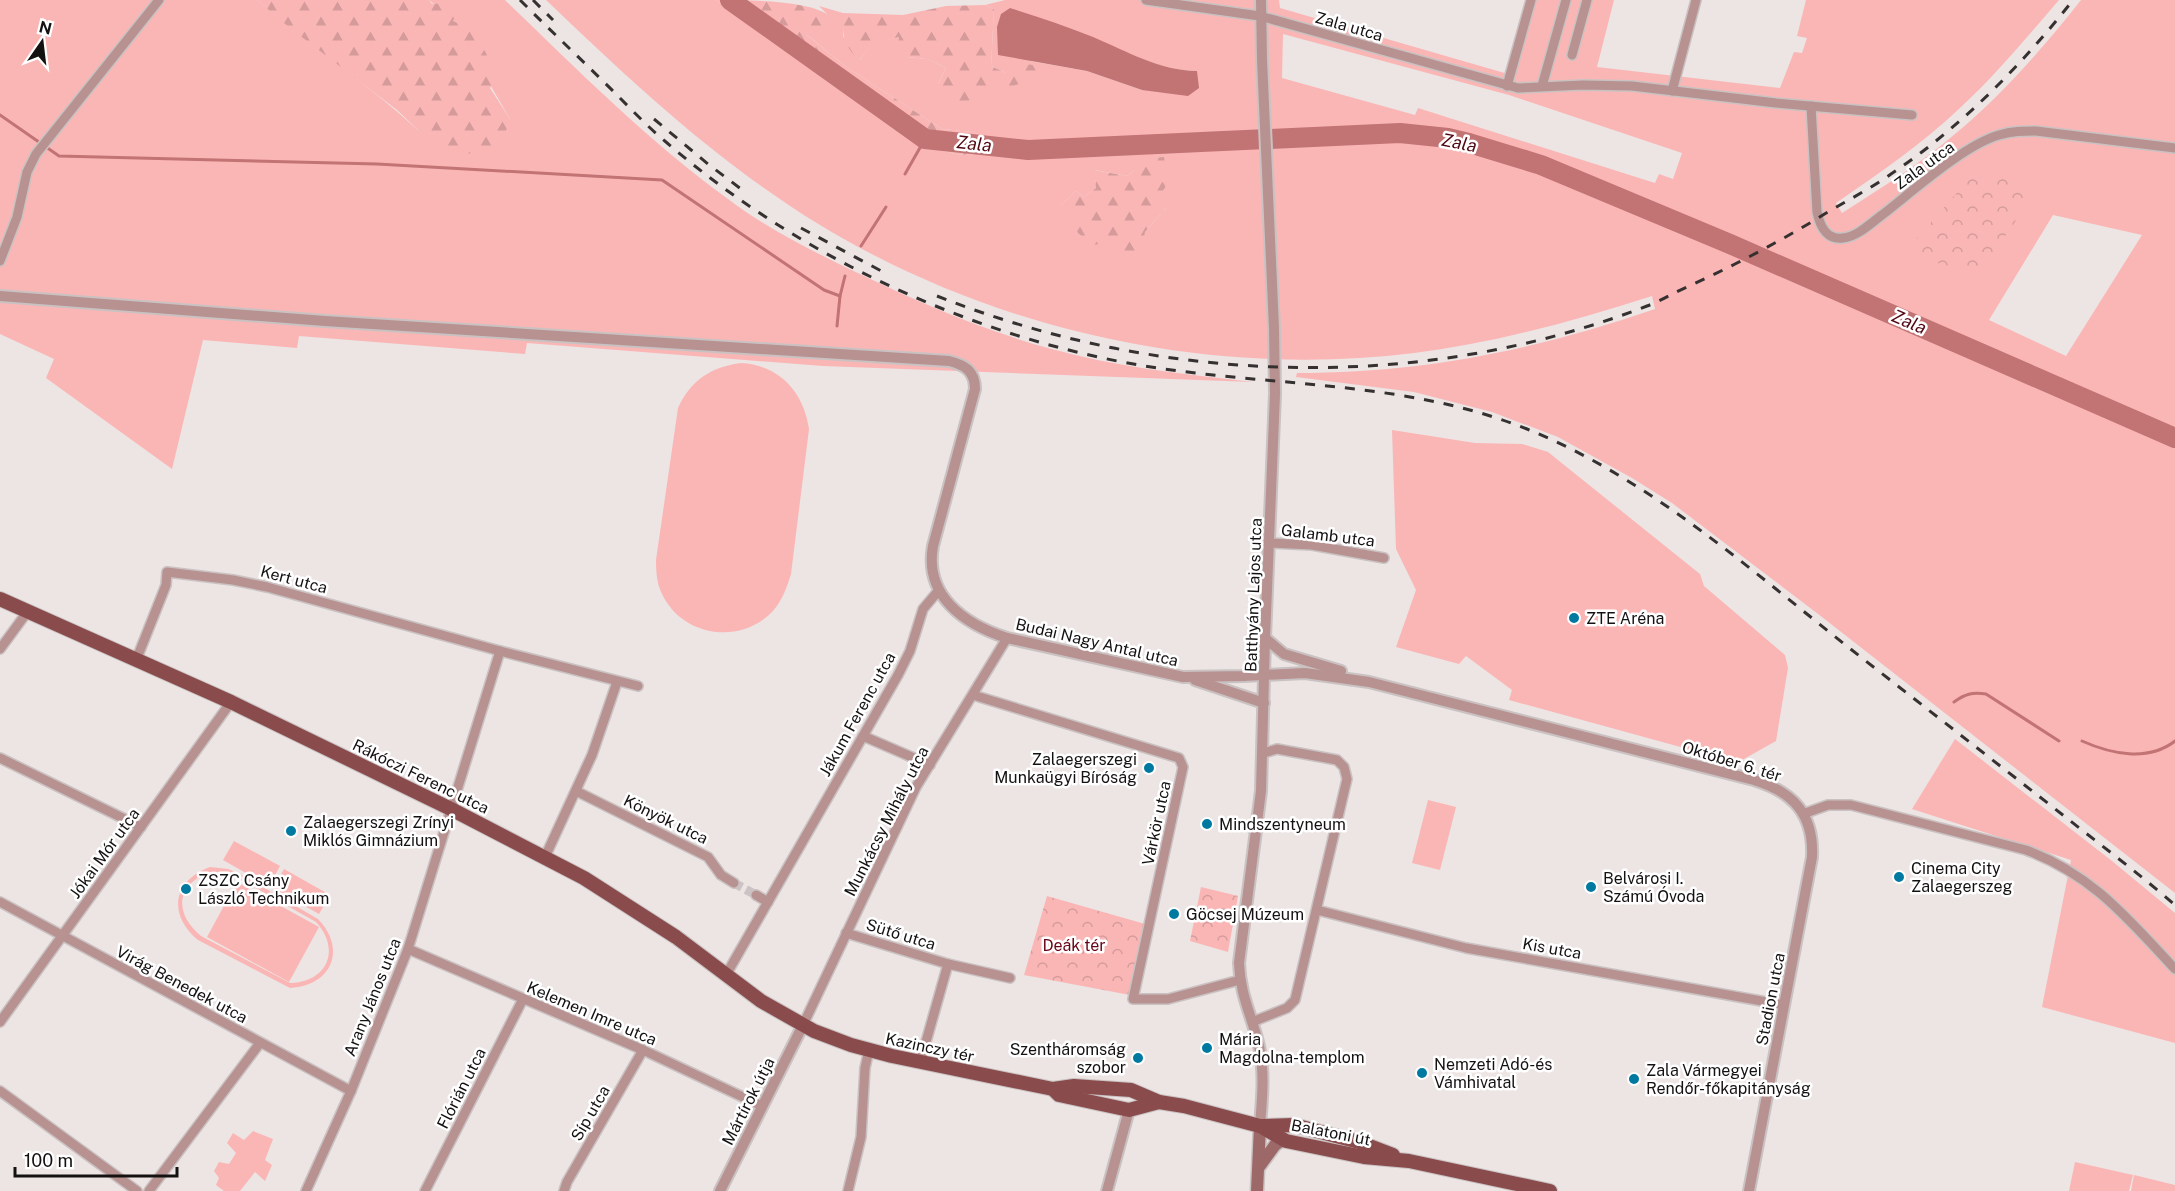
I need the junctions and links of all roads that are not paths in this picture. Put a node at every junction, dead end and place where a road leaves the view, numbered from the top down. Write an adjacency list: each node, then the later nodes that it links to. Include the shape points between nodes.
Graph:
1 (159, 0): 16 (street, via 39,151 27,172 17,217)
2 (1146, 0): 8 (street, Zala utca)
3 (1261, 0): 8 (street, Batthyány Lajos utca)
4 (1531, 0): 10 (street)
5 (1566, 0): 9 (street)
6 (1587, 0): 9 (street, via 1573,52)
7 (1696, 0): 12 (street)
8 (1260, 16): 10 (street, Zala utca); 18 (street, Batthyány Lajos utca, via 1275,388)
9 (1553, 48): 11 (street)
10 (1507, 86): 11 (street, Zala utca)
11 (1542, 87): 12 (street, Zala utca, via 1632,86)
12 (1672, 91): 13 (street, Zala utca)
13 (1811, 106): 14 (street, Zala utca); 15 (street, Zala utca, via 1816,212 1822,228 1835,238 1849,237 1868,226 1942,169 1997,135 2036,131)
14 (1912, 115)
15 (2175, 148)
16 (0, 261)
17 (0, 296): 20 (street, via 959,364 971,372 975,389 933,546 933,572)
18 (1269, 543): 19 (street, Galamb utca, via 1312,545); 24 (street, Batthyány Lajos utca)
19 (1384, 558)
20 (939, 590): 23 (street, Budai Nagy Antal utca, via 963,617); 36 (street, Jákum Ferenc utca, via 923,609 906,659)
21 (0, 599): 22 (main road, Rákóczi Ferenc utca)
22 (28, 611): 25 (street); 27 (main road, Rákóczi Ferenc utca)
23 (1007, 638): 29 (street, Budai Nagy Antal utca); 33 (street, Munkácsy Mihály utca)
24 (1265, 638): 28 (street, Batthyány Lajos utca); 31 (street, via 1289,656)
25 (0, 649)
26 (500, 651): 27 (street, Kert utca, via 267,587 167,572 166,585); 30 (street, Kert utca); 41 (street)
27 (136, 658): 34 (main road, Rákóczi Ferenc utca)
28 (1265, 675): 29 (street, Budai Nagy Antal utca); 31 (street, Október 6. tér, via 1305,673); 35 (street, Batthyány Lajos utca)
29 (1183, 677): 35 (street)
30 (617, 682): 32 (street, Kert utca); 40 (street)
31 (1369, 682): 42 (street, Október 6. tér, via 1754,780 1782,791)
32 (638, 686)
33 (973, 695): 39 (street, Munkácsy Mihály utca); 57 (street, Várkör utca, via 1182,762 1133,999 1168,999)
34 (231, 702): 41 (main road, Rákóczi Ferenc utca); 43 (street, Jókai Mór utca)
35 (1264, 703): 37 (street, Batthyány Lajos utca)
36 (863, 735): 39 (street); 48 (street, Jákum Ferenc utca)
37 (1264, 753): 49 (street, via 1277,749 1331,759 1340,762 1346,772 1347,786); 57 (street, Batthyány Lajos utca)
38 (0, 758): 43 (street)
39 (930, 765): 50 (street, Munkácsy Mihály utca)
40 (576, 791): 44 (street); 45 (street, Könyök utca, via 708,857 721,875)
41 (451, 809): 44 (main road, Rákóczi Ferenc utca); 52 (street, Arany János utca)
42 (1803, 814): 54 (street, via 1828,805 1851,804 2046,857 2079,876 2117,906); 59 (street, Stadion utca, via 1812,857)
43 (141, 827): 51 (street, Jókai Mór utca)
44 (544, 857): 55 (main road, Rákóczi Ferenc utca, via 635,908)
45 (734, 883)
46 (756, 895): 48 (street)
47 (0, 902): 51 (street, Virág Benedek utca)
48 (768, 902): 55 (street, Jákum Ferenc utca)
49 (1317, 910): 59 (street, Kis utca, via 1477,950); 61 (street, via 1295,1000 1287,1008)
50 (846, 933): 53 (street, Sütő utca); 62 (street, Munkácsy Mihály utca)
51 (62, 936): 60 (street, Jókai Mór utca); 63 (street, Virág Benedek utca)
52 (408, 949): 58 (street, Kelemen Imre utca); 69 (street, Arany János utca)
53 (948, 964): 56 (street, Sütő utca); 66 (street)
54 (2175, 969)
55 (726, 975): 62 (main road, Rákóczi Ferenc utca)
56 (1010, 978)
57 (1240, 980): 61 (street, Batthyány Lajos utca)
58 (523, 999): 64 (street, Kelemen Imre utca); 80 (street, Flórián utca)
59 (1784, 1005): 87 (street, Stadion utca)
60 (0, 1022)
61 (1252, 1022): 73 (street, Batthyány Lajos utca, via 1263,1071)
62 (803, 1025): 65 (main road, Kazinczy tér); 71 (street, Mártírok útja)
63 (260, 1043): 69 (street, Virág Benedek utca); 78 (street)
64 (643, 1050): 71 (street, Kelemen Imre utca); 81 (street, Síp utca)
65 (869, 1050): 66 (main road, Kazinczy tér); 83 (street, via 861,1137)
66 (920, 1063): 67 (main road, Kazinczy tér)
67 (1053, 1089): 70 (main road, Kazinczy tér, via 1110,1087 1131,1090); 72 (main road, Kazinczy tér, via 1059,1095)
68 (0, 1091): 77 (street)
69 (351, 1091): 79 (street, Arany János utca)
70 (1159, 1102): 72 (main road, Kazinczy tér); 73 (main road, Kazinczy tér)
71 (762, 1106): 82 (street, Mártírok útja)
72 (1129, 1110): 84 (street)
73 (1260, 1126): 74 (main road, Balatoni út); 75 (main road, Balatoni út, via 1290,1124 1329,1133); 76 (main road)
74 (1282, 1140): 75 (main road, Balatoni út, via 1364,1157); 76 (main road)
75 (1409, 1161): 86 (main road, Balatoni út)
76 (1258, 1168): 85 (main road)
77 (137, 1191)
78 (149, 1191)
79 (306, 1191)
80 (425, 1191)
81 (564, 1191)
82 (720, 1191)
83 (848, 1191)
84 (1107, 1191)
85 (1257, 1191)
86 (1550, 1191)
87 (1749, 1191)

